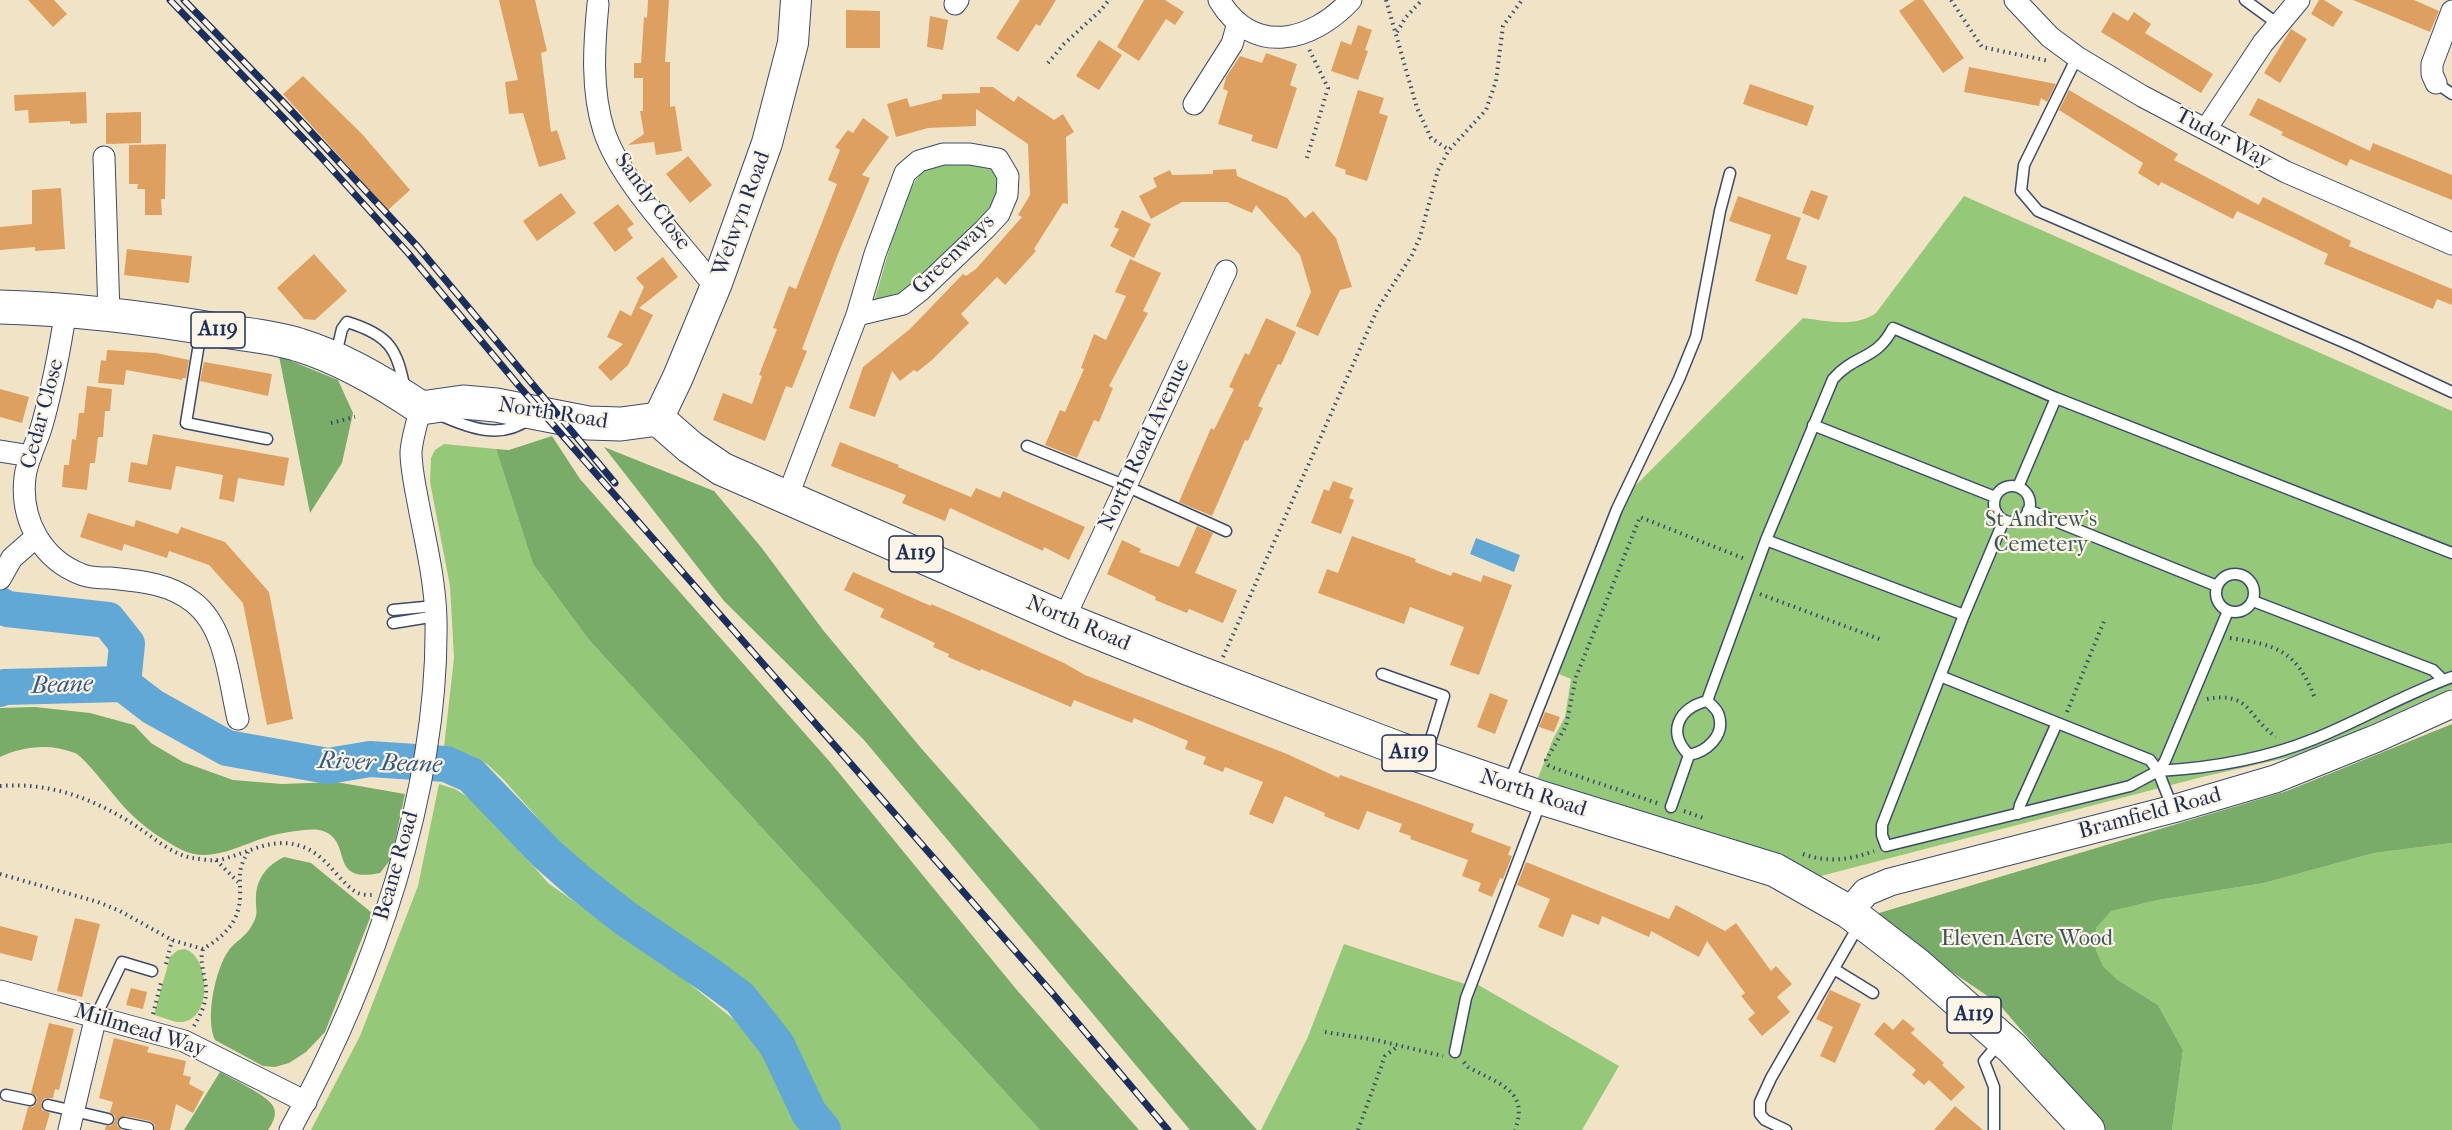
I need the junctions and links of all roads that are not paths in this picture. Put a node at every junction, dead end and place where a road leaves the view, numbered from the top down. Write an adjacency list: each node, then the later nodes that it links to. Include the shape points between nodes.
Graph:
1 (796, 0): 19 (main road, Welwyn Road, via 793,43 777,110)
2 (1219, 0): 9 (street)
3 (2015, 0): 11 (street, Tudor Way)
4 (2245, 0): 10 (lane)
5 (2299, 0): 10 (street)
6 (597, 1): 19 (street, Sandy Close, via 594,46 605,132 636,188 707,277)
7 (1347, 4): 9 (street, via 1323,25 1302,35 1261,35)
8 (2452, 11): 12 (street, via 2432,64 2432,74)
9 (1238, 23): 13 (street, via 1232,44)
10 (2278, 24): 14 (street)
11 (2075, 61): 14 (street, Tudor Way); 25 (lane, via 2024,165 2021,191 2038,211)
12 (2444, 89)
13 (1194, 104)
14 (2206, 129): 17 (street, Tudor Way, via 2286,172)
15 (104, 157): 22 (street)
16 (1730, 173): 62 (lane, via 1696,337 1617,509)
17 (2452, 244)
18 (1226, 271): 34 (street, North Road Avenue)
19 (717, 283): 28 (main road, Welwyn Road)
20 (0, 307): 21 (main road, A119)
21 (66, 309): 22 (main road, A119); 33 (street, Cedar Close, via 56,376)
22 (110, 314): 24 (main road, A119)
23 (856, 315): 23 (street, Greenways, via 905,173 919,160 943,154 998,159 1008,176 1007,195 999,214 962,253 903,304); 37 (street, Greenways)
24 (202, 327): 27 (main road, A119, via 299,345 373,378); 30 (lane, via 186,423)
25 (2452, 392)
26 (2056, 398): 29 (lane, via 1893,328 1874,354 1856,359 1833,379); 35 (lane); 43 (lane)
27 (413, 403): 28 (main road, North Road, via 496,405 588,423); 48 (street, Beane Road, via 411,452)
28 (658, 419): 37 (main road, North Road / A119, via 722,469)
29 (1813, 425): 36 (lane); 42 (lane)
30 (267, 439)
31 (1027, 446): 34 (lane)
32 (0, 451): 33 (street)
33 (31, 456): 41 (street, Cedar Close, via 25,477 27,517)
34 (1126, 486): 40 (lane); 51 (street, North Road Avenue)
35 (2018, 488): 36 (lane, via 2004,487); 38 (lane, via 2028,497)
36 (1995, 497): 39 (lane, via 1995,511)
37 (787, 498): 51 (main road, North Road / A119)
38 (2028, 510): 39 (lane, via 2018,520); 45 (lane)
39 (2004, 520): 50 (lane)
40 (1226, 531)
41 (36, 537): 44 (street, via 12,558); 57 (street, Cedar Close, via 49,555 85,576 163,586 192,601 204,613 221,647)
42 (1766, 540): 50 (lane); 56 (lane)
43 (2452, 553)
44 (0, 579)
45 (2217, 586): 46 (lane, via 2228,576 2242,575 2253,586); 49 (lane, via 2217,601)
46 (2253, 601): 49 (lane, via 2242,611); 55 (lane, via 2433,670)
47 (393, 610): 48 (lane)
48 (435, 611): 52 (lane); 77 (street, Beane Road, via 436,668 428,737 402,855 345,1022)
49 (2228, 611): 61 (lane, via 2172,749)
50 (1964, 615): 54 (lane)
51 (1064, 619): 60 (main road, North Road / A119)
52 (393, 622)
53 (1382, 674): 60 (lane, via 1444,696)
54 (1940, 676): 58 (lane); 66 (lane, via 1882,825 1886,846)
55 (2449, 687): 61 (lane, via 2296,746 2219,765); 65 (street, Bramfield Road, via 2377,738 2275,779)
56 (1707, 701): 59 (lane, via 1695,704 1680,719 1677,739); 59 (lane, via 1719,715 1720,724 1705,750)
57 (238, 719)
58 (2060, 724): 61 (lane, via 2150,760); 66 (lane)
59 (1689, 755): 64 (lane)
60 (1425, 758): 62 (main road, North Road / A119)
61 (2158, 771): 65 (lane); 66 (lane, via 2130,786)
62 (1508, 786): 63 (main road, North Road / A119)
63 (1542, 798): 67 (main road, North Road / A119, via 1775,870); 74 (lane, via 1466,998)
64 (1671, 807)
65 (2173, 809): 67 (street, Bramfield Road, via 1890,882 1866,892)
66 (2018, 814)
67 (1855, 917): 68 (lane); 73 (main road, North Road / A119, via 1915,963)
68 (1834, 969): 71 (lane); 84 (lane, via 1760,1102 1760,1114 1765,1120)
69 (152, 971): 72 (lane, via 122,962)
70 (0, 991): 72 (street, Millmead Way)
71 (1873, 993)
72 (96, 1016): 77 (street, Millmead Way, via 184,1041); 80 (street)
73 (2002, 1040): 85 (lane, via 1984,1061 1994,1087); 86 (main road, North Road / A119)
74 (1455, 1052)
75 (6, 1095): 76 (lane)
76 (30, 1100)
77 (306, 1102): 83 (street, Beane Road)
78 (48, 1105): 80 (lane)
79 (108, 1119): 80 (lane)
80 (71, 1120)
81 (124, 1123): 82 (lane)
82 (148, 1128)
83 (291, 1130)
84 (1786, 1130)
85 (1994, 1130)
86 (2088, 1130)

